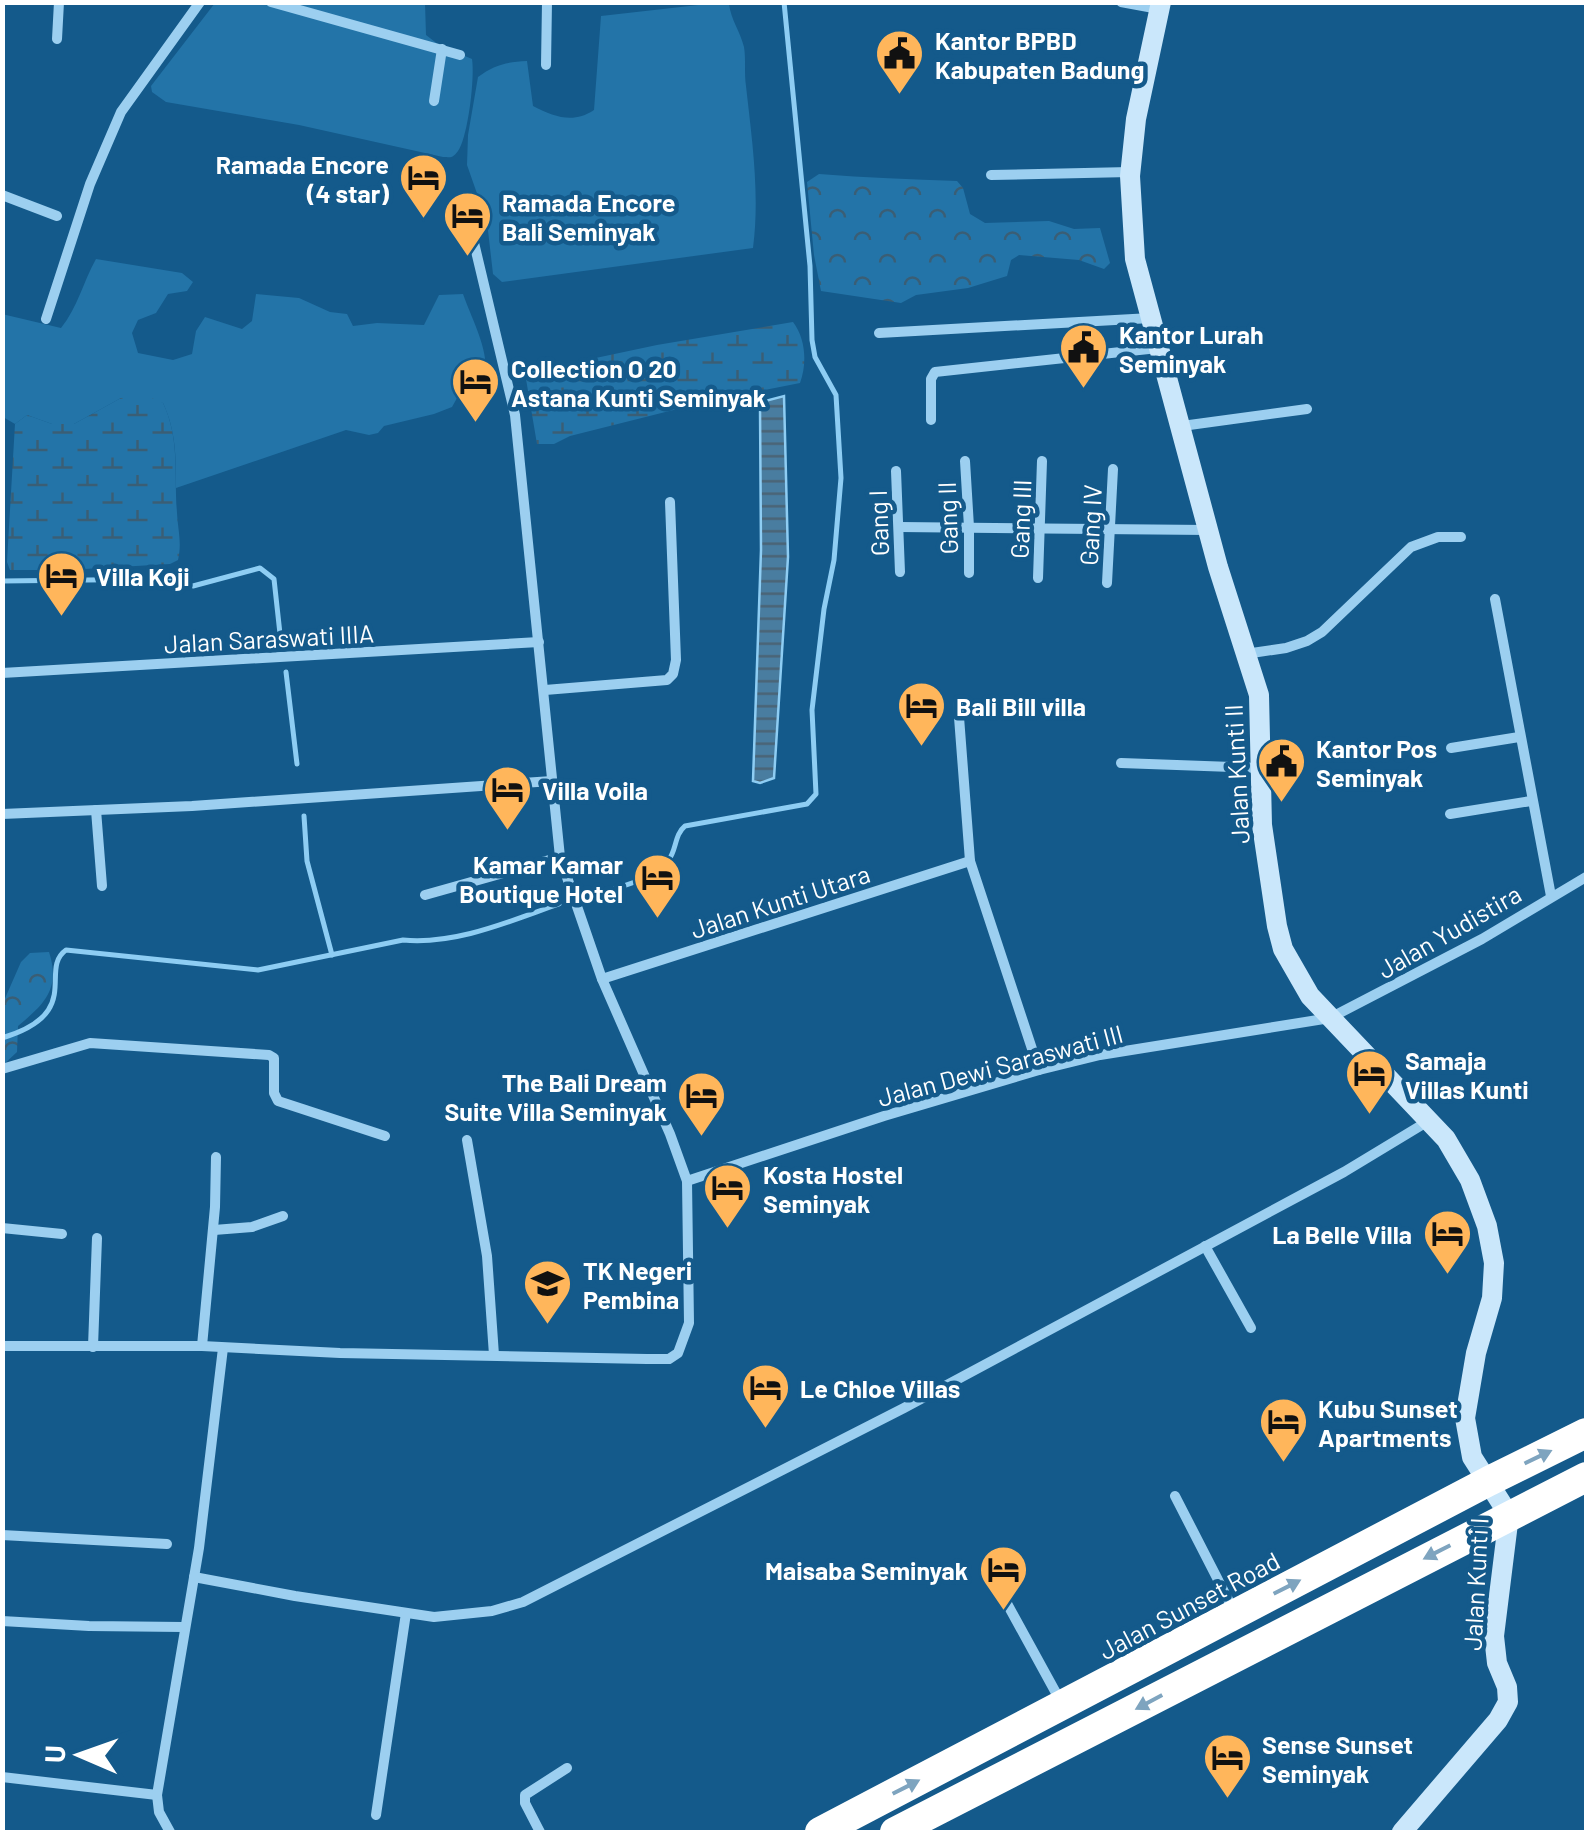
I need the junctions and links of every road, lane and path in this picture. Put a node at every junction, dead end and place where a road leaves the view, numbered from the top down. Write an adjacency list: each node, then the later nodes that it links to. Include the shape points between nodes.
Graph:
1 (59, 2): 7 (street)
2 (200, 2): 17 (street, via 122,112 90,184)
3 (270, 2): 8 (street)
4 (548, 2): 10 (street)
5 (1121, 2): 6 (street)
6 (1160, 6): 12 (street, Jalan Kunti II)
7 (57, 39)
8 (442, 49): 9 (street); 11 (street)
9 (460, 55)
10 (546, 66)
11 (434, 101)
12 (1130, 172): 13 (street); 18 (street, Jalan Kunti II, via 1135,258)
13 (991, 175)
14 (2, 195): 15 (street)
15 (57, 216)
16 (470, 226): 40 (street, via 515,415)
17 (46, 318)
18 (1150, 318): 19 (street); 20 (street, Jalan Kunti II)
19 (879, 333)
20 (1158, 348): 22 (street, via 935,372); 23 (street, Jalan Kunti II)
21 (1306, 409): 23 (street)
22 (932, 420)
23 (1182, 426): 33 (street, Jalan Kunti II)
24 (965, 461): 30 (street, Gang II)
25 (1042, 461): 31 (street, Gang III)
26 (1114, 469): 32 (street, Gang IV)
27 (896, 471): 29 (street, Gang I)
28 (670, 502): 43 (street, via 673,674 667,680)
29 (900, 527): 30 (street); 35 (street, Gang I)
30 (970, 528): 31 (street); 36 (street, Gang II)
31 (1039, 528): 32 (street); 37 (street, Gang III)
32 (1110, 528): 33 (street); 38 (street, Gang IV)
33 (1208, 530): 41 (street, Jalan Kunti II)
34 (1461, 536): 41 (street, via 1411,548 1308,641)
35 (900, 572)
36 (968, 573)
37 (1038, 578)
38 (1107, 583)
39 (1496, 599): 45 (street)
40 (539, 642): 42 (street, Jalan Saraswati IIIA); 43 (street)
41 (1244, 654): 48 (street, Jalan Kunti II, via 1259,695)
42 (2, 673)
43 (546, 690): 49 (street)
44 (958, 704): 55 (street)
45 (1519, 737): 46 (street); 50 (street)
46 (1452, 748)
47 (1122, 762): 48 (street)
48 (1261, 768): 61 (street, Jalan Kunti II, via 1277,926 1301,983)
49 (552, 781): 51 (street); 54 (street)
50 (1532, 801): 53 (street); 59 (street)
51 (96, 810): 52 (street); 57 (street)
52 (2, 814)
53 (1450, 814)
54 (560, 857): 58 (street); 60 (street)
55 (970, 860): 60 (street, Jalan Kunti Utara); 63 (street)
56 (1586, 877): 59 (street, Jalan Yudistira)
57 (102, 886)
58 (424, 894)
59 (1551, 896): 61 (street, Jalan Yudistira)
60 (602, 979): 68 (street)
61 (1330, 1018): 63 (street, Jalan Dewi Saraswati III); 64 (street, Jalan Kunti II)
62 (2, 1069): 65 (street, via 90,1043 269,1054 278,1101)
63 (1039, 1070): 68 (street, Jalan Dewi Saraswati III)
64 (1430, 1120): 74 (street); 83 (street, Jalan Kunti II, via 1470,1180 1494,1262 1465,1418 1472,1457)
65 (384, 1136)
66 (468, 1140): 80 (street)
67 (216, 1157): 71 (street)
68 (687, 1181): 80 (street, via 690,1308 678,1353 662,1359)
69 (283, 1216): 71 (street)
70 (2, 1228): 72 (street)
71 (214, 1230): 77 (street)
72 (62, 1234)
73 (97, 1238): 78 (street)
74 (1205, 1246): 75 (street); 90 (street, via 524,1602 462,1616)
75 (1251, 1328)
76 (2, 1346): 78 (street)
77 (202, 1346): 78 (street); 79 (street)
78 (93, 1347)
79 (223, 1348): 80 (street); 88 (street)
80 (494, 1355)
81 (1586, 1433): 83 (highway, Jalan Sunset Road, one-way to 81)
82 (1586, 1476): 85 (highway)
83 (1489, 1480): 85 (street, Jalan Kunti I); 91 (highway, Jalan Sunset Road, one-way to 83)
84 (1175, 1496): 91 (street)
85 (1508, 1516): 102 (highway, one-way to 102); 103 (street, Jalan Kunti I, via 1494,1636 1507,1687 1505,1710)
86 (2, 1534): 87 (street)
87 (167, 1544)
88 (194, 1577): 90 (street); 93 (street)
89 (1004, 1598): 94 (street)
90 (406, 1612): 98 (street)
91 (1236, 1614): 94 (highway, Jalan Sunset Road)
92 (2, 1621): 93 (street)
93 (183, 1627): 97 (street)
94 (1063, 1706): 101 (highway, Jalan Sunset Road, one-way to 94)
95 (567, 1768): 100 (street, via 525,1795)
96 (2, 1778): 97 (street)
97 (157, 1795): 99 (street)
98 (376, 1814)
99 (163, 1830)
100 (540, 1832)
101 (820, 1832)
102 (895, 1832)
103 (1402, 1832)

